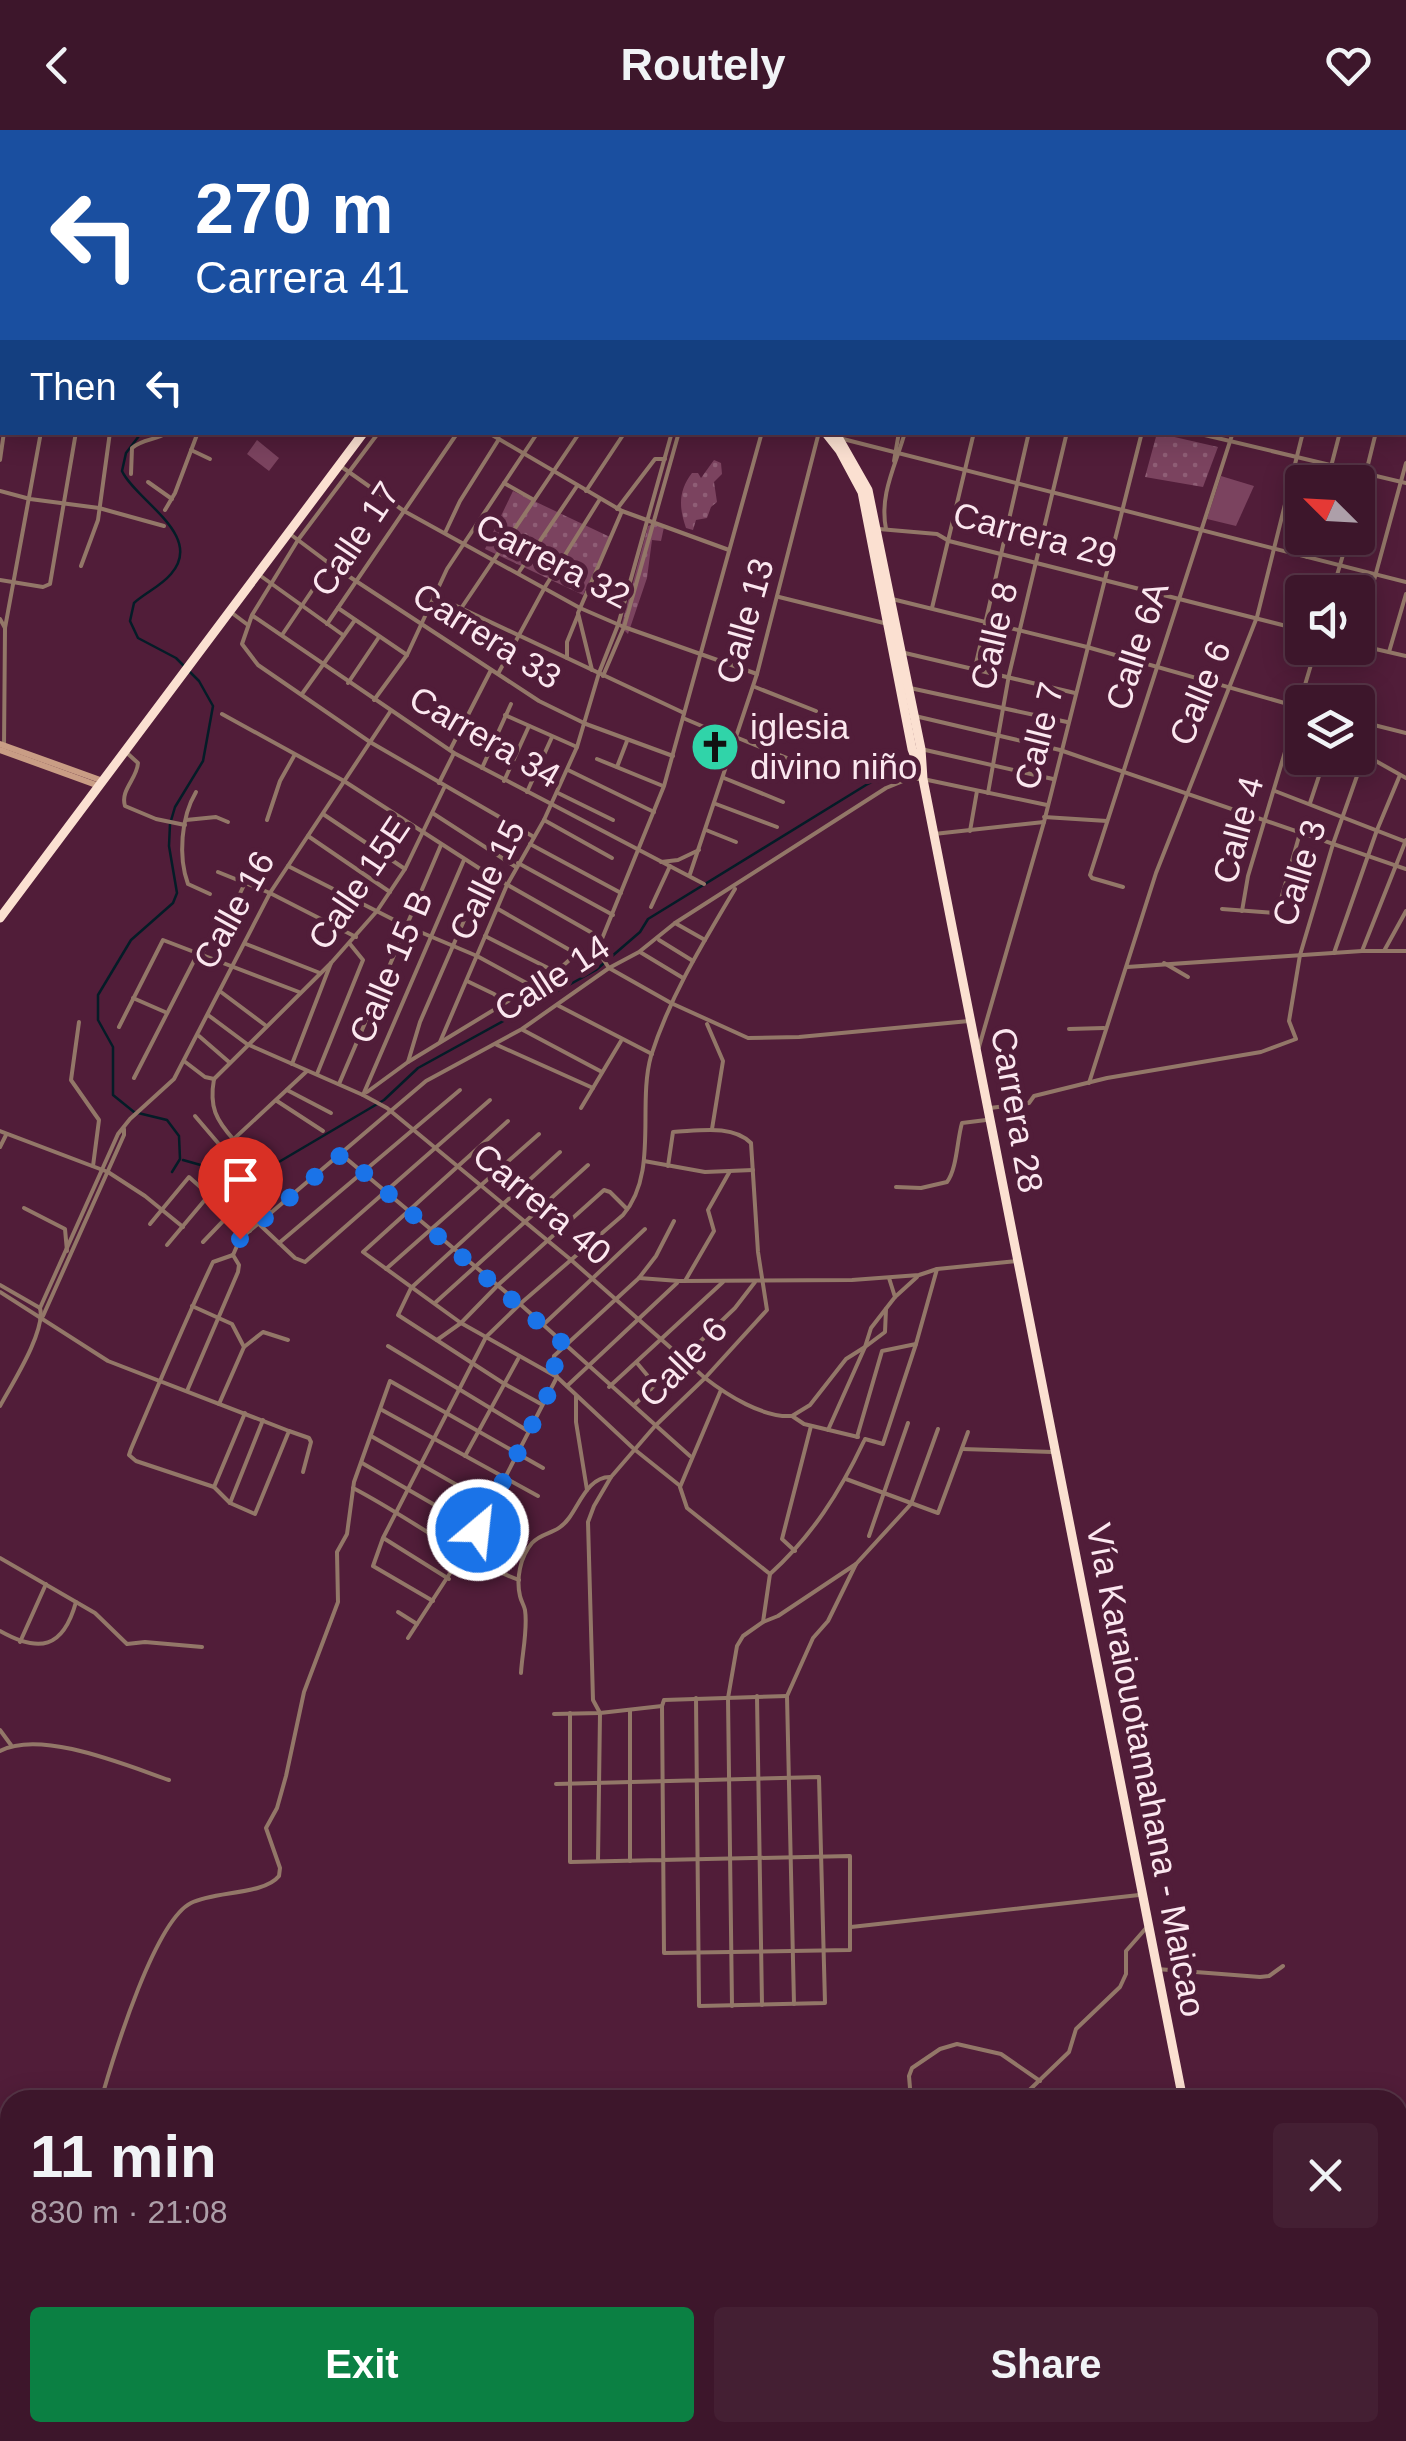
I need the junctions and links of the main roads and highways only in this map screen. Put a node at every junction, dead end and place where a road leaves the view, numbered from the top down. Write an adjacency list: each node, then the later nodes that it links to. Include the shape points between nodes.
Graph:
1 (362, 435): 8 (highway)
2 (825, 435): 4 (highway, Carrera 28, via 840,450)
3 (837, 435): 4 (highway, Carrera 28, via 868,490)
4 (878, 529): 5 (highway, Carrera 28)
5 (887, 597): 6 (highway, Carrera 28); 6 (highway, Carrera 28)
6 (898, 652): 7 (highway, Carrera 28); 7 (highway, Carrera 28)
7 (910, 715): 9 (highway, Carrera 28)
8 (0, 918)
9 (1055, 1452): 10 (highway, Vía Karaiouotamahana - Maicao)
10 (1181, 2090)

